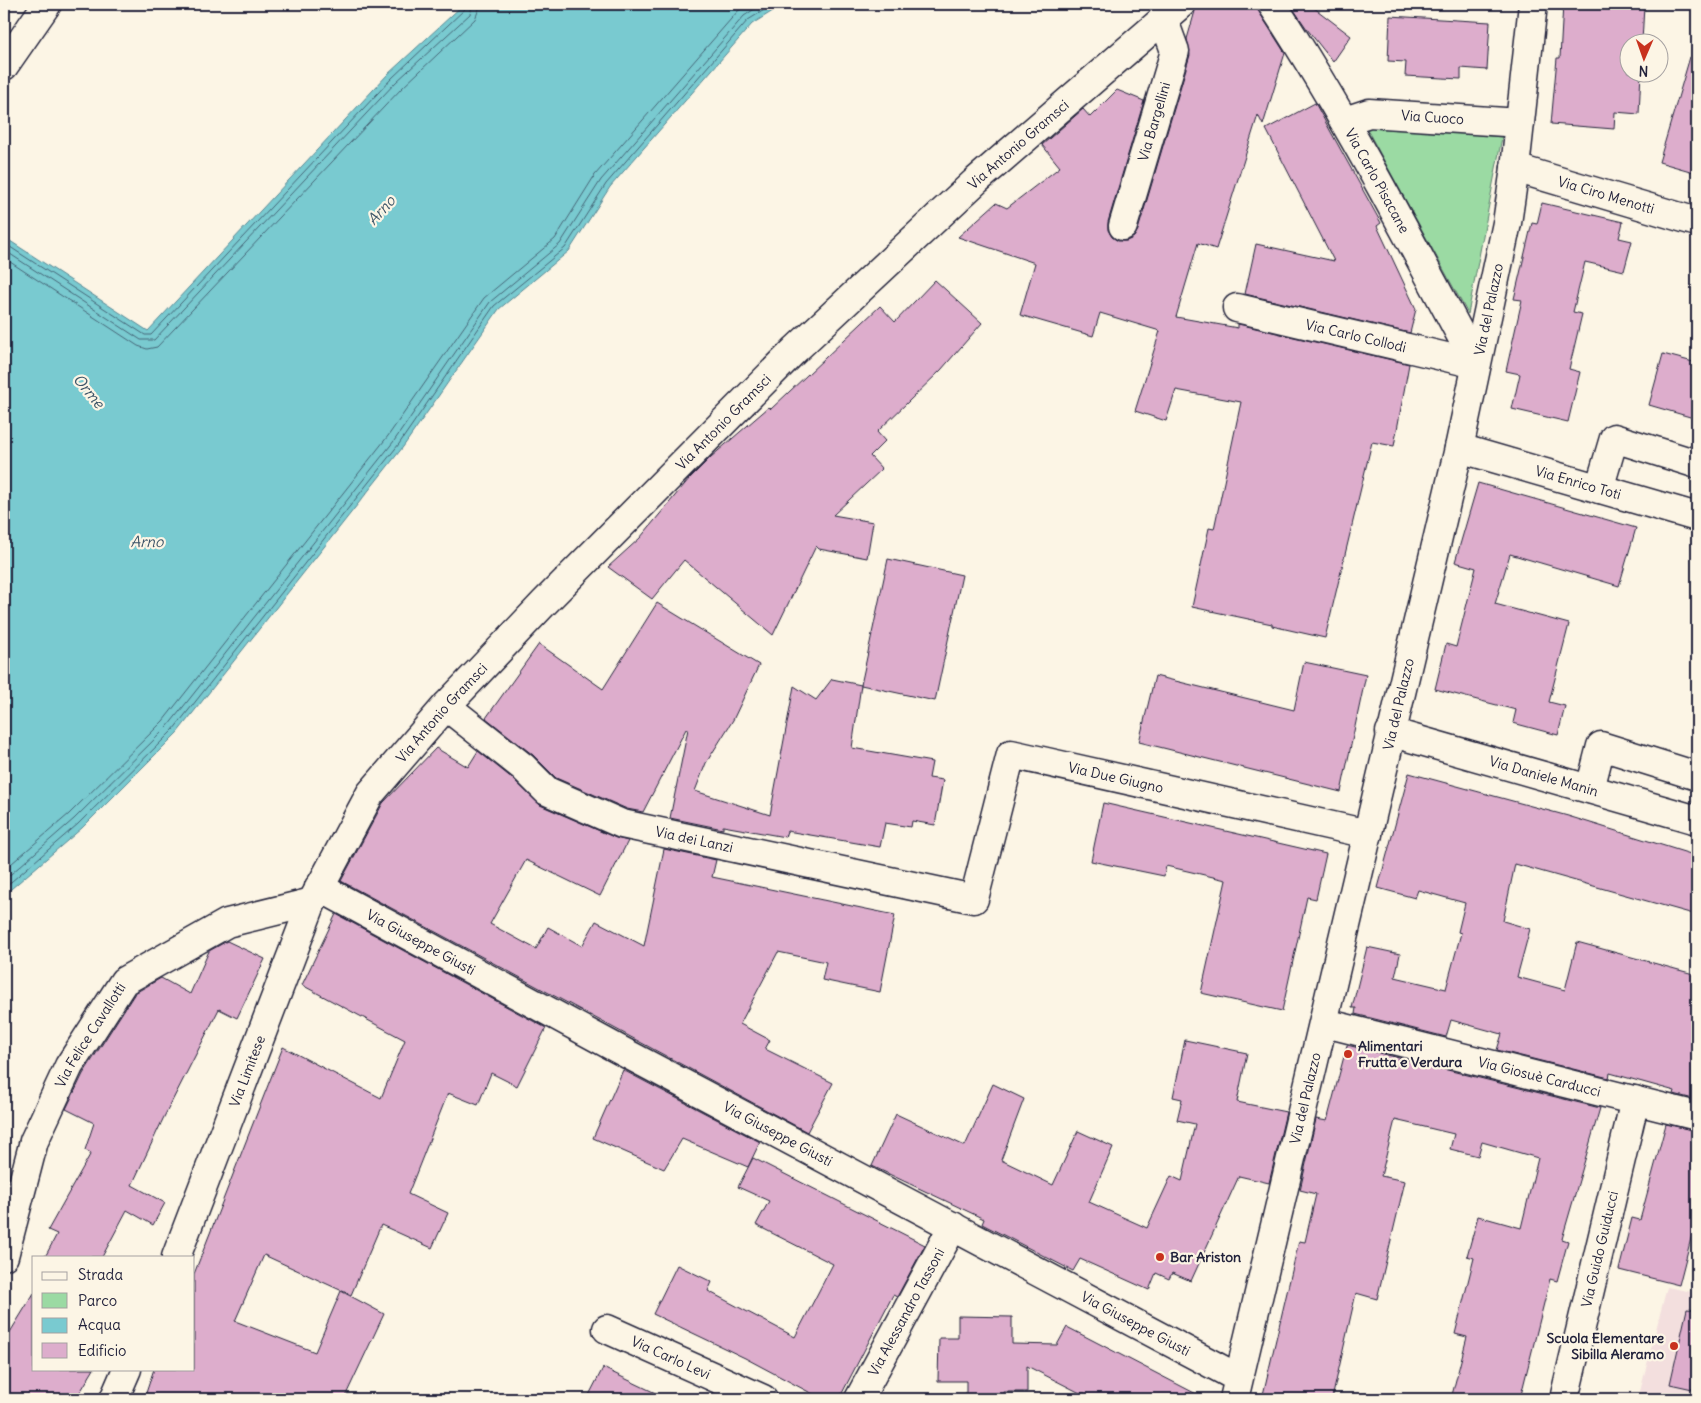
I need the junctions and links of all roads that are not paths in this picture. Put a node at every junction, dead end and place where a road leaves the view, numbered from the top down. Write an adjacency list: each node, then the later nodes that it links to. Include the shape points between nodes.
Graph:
1 (46, 4): 5 (street)
2 (1272, 4): 6 (street, Via Carlo Pisacane)
3 (1532, 4): 7 (street, Via del Palazzo)
4 (1172, 11): 10 (street, Via Bargellini, via 1175,52); 17 (street, Via Antonio Gramsci, via 977,180 796,349)
5 (4, 66)
6 (1344, 121): 7 (street, Via Cuoco, via 1369,113); 12 (street, Via Carlo Pisacane, via 1384,189)
7 (1520, 123): 8 (street, Via del Palazzo)
8 (1515, 168): 9 (street, Via Ciro Menotti); 12 (street, Via del Palazzo, via 1507,223)
9 (1697, 222)
10 (1123, 226)
11 (1237, 308): 12 (street, Via Carlo Collodi)
12 (1476, 364): 13 (street, Via del Palazzo)
13 (1459, 448): 15 (street, Via Enrico Toti); 18 (street, Via del Palazzo)
14 (1697, 464): 15 (street, via 1614,438)
15 (1599, 488): 16 (street, Via Enrico Toti)
16 (1697, 517)
17 (446, 706): 23 (street, Via Antonio Gramsci, via 370,794); 24 (street, Via dei Lanzi, via 523,767 547,791 622,824)
18 (1390, 732): 20 (street, Via Daniele Manin); 22 (street, Via del Palazzo)
19 (1697, 776): 20 (street, via 1600,746)
20 (1590, 789): 21 (street, Via Daniele Manin)
21 (1697, 820)
22 (1368, 834): 24 (street, Via Due Giugno, via 1011,754); 25 (street, Via del Palazzo)
23 (316, 894): 28 (street, Via Giuseppe Giusti); 29 (street, Via Felice Cavallotti, via 227,923 124,981 69,1066 34,1141); 30 (street, Via Limitese)
24 (974, 899)
25 (1325, 1022): 26 (street, Via Giosuè Carducci); 33 (street, Via del Palazzo)
26 (1635, 1100): 27 (street, Via Giosuè Carducci); 37 (street, Via Guido Guiducci)
27 (1697, 1116)
28 (952, 1226): 33 (street, Via Giuseppe Giusti); 36 (street, Via Alessandro Tassoni)
29 (4, 1256)
30 (176, 1256)
31 (607, 1329): 35 (street, Via Carlo Levi)
32 (127, 1370): 34 (street)
33 (1236, 1388)
34 (114, 1399)
35 (763, 1399)
36 (859, 1399)
37 (1564, 1399)

